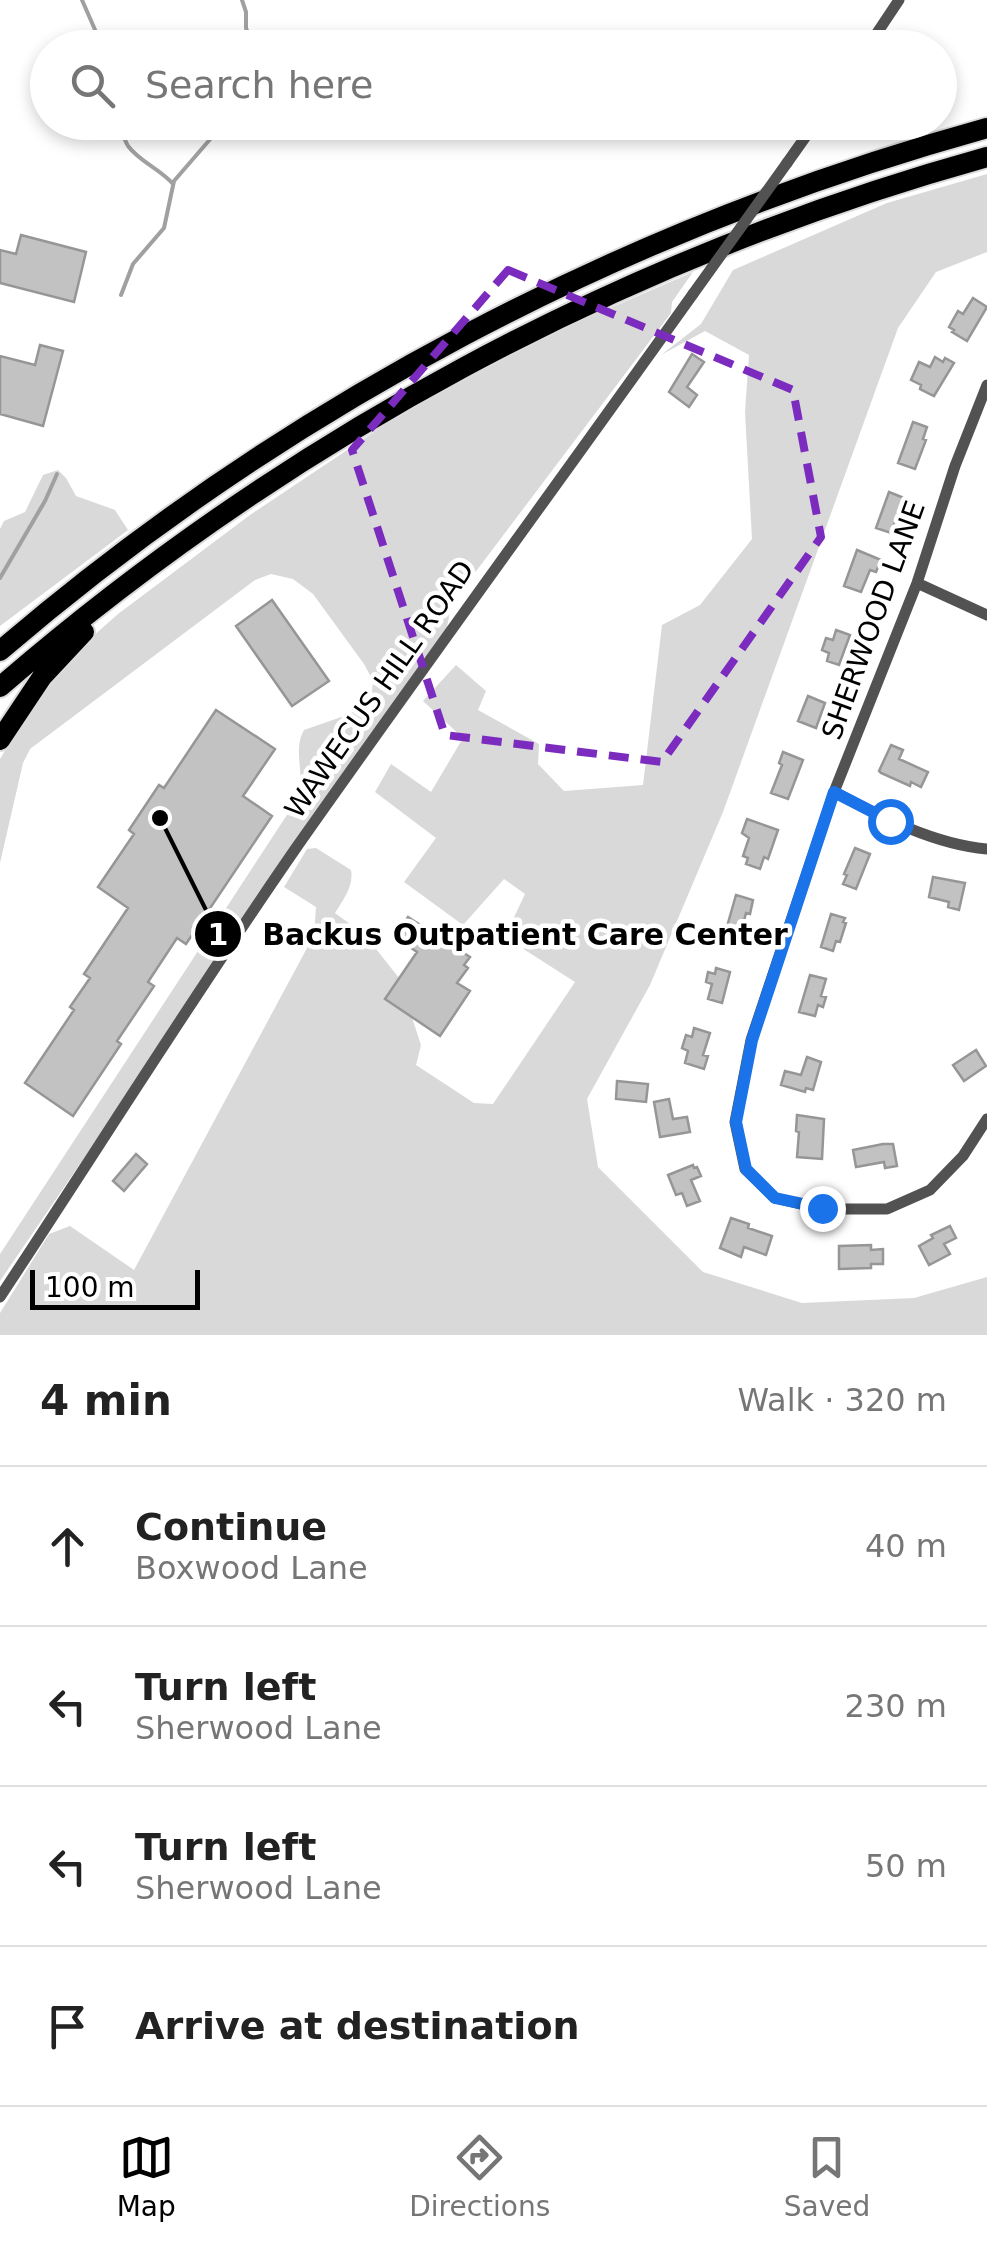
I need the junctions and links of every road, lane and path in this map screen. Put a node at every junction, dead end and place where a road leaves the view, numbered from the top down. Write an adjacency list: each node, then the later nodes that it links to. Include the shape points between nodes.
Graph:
1 (898, 0): 2 (street)
2 (879, 30)
3 (987, 128): 4 (highway)
4 (957, 137)
5 (803, 140): 18 (street, WAWECUS HILL ROAD, bridge, via 294,851)
6 (949, 140): 12 (highway, via 690,230 452,342 204,494)
7 (987, 157): 9 (highway, via 732,242 520,337 315,454)
8 (987, 385): 10 (street, SHERWOOD LANE)
9 (141, 574): 13 (highway); 14 (highway, via 42,677)
10 (918, 583): 11 (street); 15 (street, SHERWOOD LANE)
11 (987, 615)
12 (0, 650)
13 (0, 687)
14 (0, 740)
15 (834, 792): 16 (street, via 890,821 960,847); 17 (street, SHERWOOD LANE, via 752,1040 736,1122 746,1169 775,1198 822,1208 887,1209 930,1190 964,1156)
16 (987, 849)
17 (987, 1119)
18 (0, 1297)

